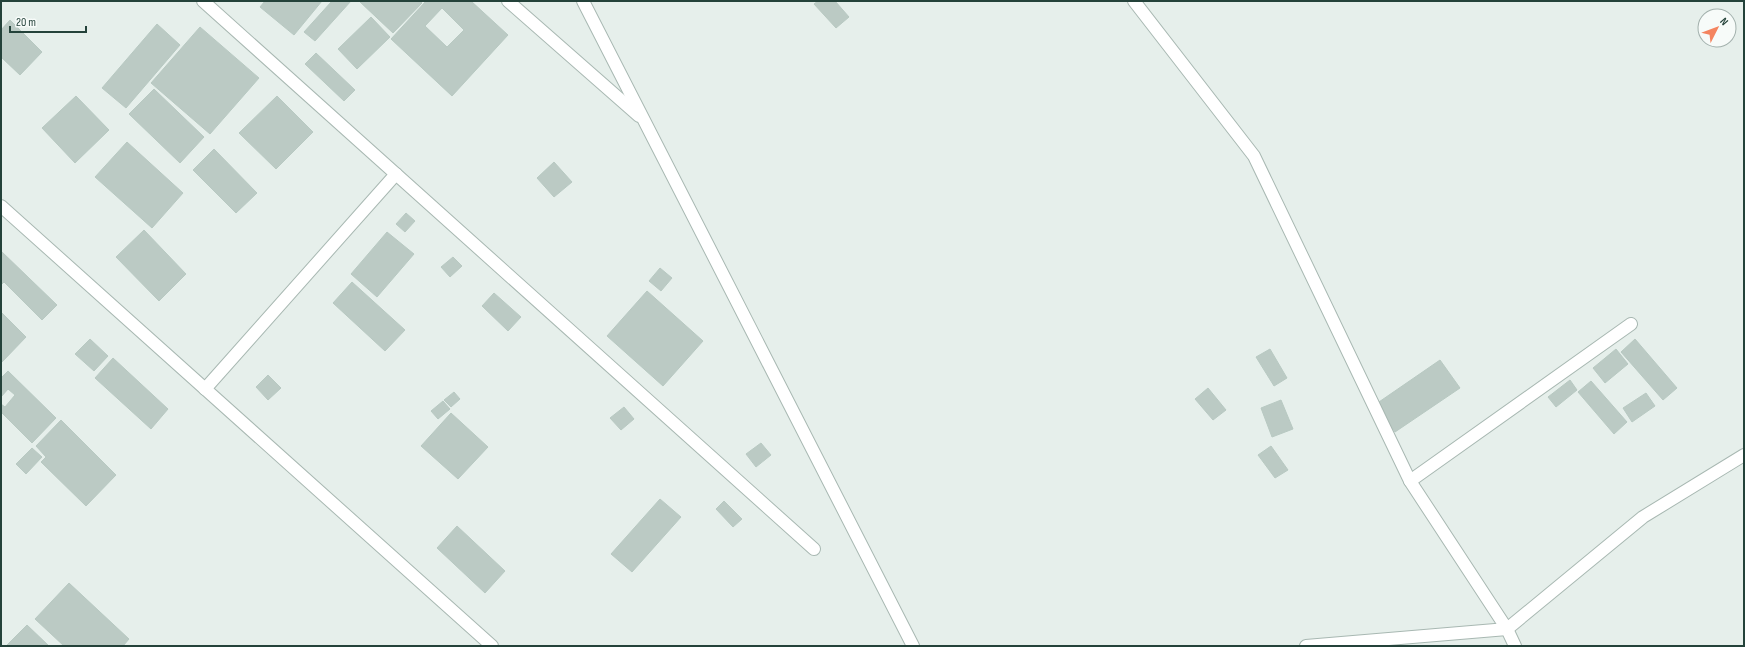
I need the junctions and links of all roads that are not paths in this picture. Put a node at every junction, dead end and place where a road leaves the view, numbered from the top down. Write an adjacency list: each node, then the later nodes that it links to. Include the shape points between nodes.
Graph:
1 (203, 1): 6 (street)
2 (508, 1): 5 (street)
3 (583, 1): 5 (street)
4 (1134, 1): 11 (street, via 1254,156)
5 (644, 121): 15 (street)
6 (396, 174): 9 (street); 12 (street)
7 (1, 206): 9 (street)
8 (1630, 324): 11 (street)
9 (205, 389): 14 (street)
10 (1744, 455): 13 (street, via 1643,518)
11 (1410, 480): 13 (street)
12 (814, 549)
13 (1507, 630): 16 (street); 17 (street)
14 (492, 646)
15 (913, 646)
16 (1306, 646)
17 (1515, 646)

